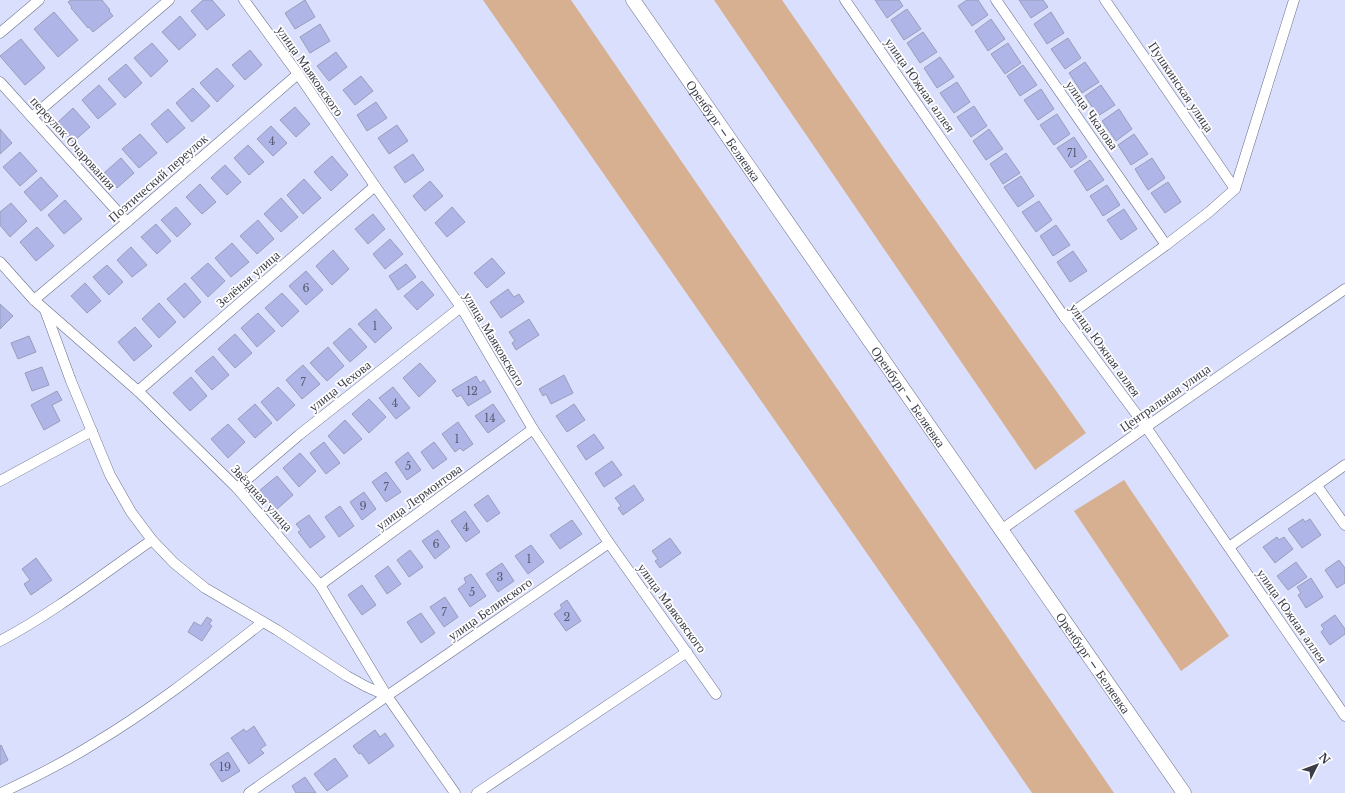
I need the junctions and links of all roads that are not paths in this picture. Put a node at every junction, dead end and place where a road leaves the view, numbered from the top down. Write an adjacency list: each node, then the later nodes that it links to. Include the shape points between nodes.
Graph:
1 (39, 0): 9 (street)
2 (169, 0): 12 (street)
3 (244, 0): 10 (street, улица Маяковского)
4 (633, 0): 32 (main road, Оренбург – Беляевка)
5 (845, 0): 22 (street, улица Южная аллея)
6 (996, 0): 16 (street, улица Чкалова)
7 (1105, 0): 14 (street, Пушкинская улица)
8 (1294, 0): 14 (street)
9 (0, 33)
10 (298, 74): 13 (street, улица Маяковского); 15 (street, Поэтический переулок)
11 (0, 82): 12 (street, переулок Очарования)
12 (32, 117): 15 (street, переулок Очарования)
13 (375, 186): 20 (street, улица Маяковского); 23 (street, Зелёная улица)
14 (1235, 189): 16 (street)
15 (127, 222): 19 (street, Поэтический переулок)
16 (1166, 245): 22 (street)
17 (0, 262): 19 (street, Звёздная улица)
18 (1345, 289): 24 (street, Центральная улица)
19 (34, 300): 21 (street, Звёздная улица)
20 (461, 307): 25 (street, улица Маяковского); 30 (street, улица Чехова, via 299,434)
21 (45, 310): 23 (street, Звёздная улица); 26 (street)
22 (1065, 318): 24 (street, улица Южная аллея)
23 (138, 392): 30 (street, Звёздная улица)
24 (1146, 427): 32 (street, Центральная улица); 35 (street, улица Южная аллея)
25 (533, 429): 34 (street, улица Маяковского); 36 (street, улица Лермонтова)
26 (92, 431): 28 (street); 33 (street, via 116,486)
27 (1345, 465): 29 (street)
28 (0, 481)
29 (1317, 486): 31 (street); 35 (street)
30 (237, 488): 36 (street, Звёздная улица)
31 (1345, 525)
32 (1001, 530): 47 (main road, Оренбург – Беляевка)
33 (152, 540): 37 (street, via 174,563 205,588); 38 (street, via 77,593)
34 (609, 542): 39 (street, улица Маяковского); 41 (street, улица Белинского)
35 (1229, 547): 42 (street, улица Южная аллея)
36 (320, 585): 41 (street, Звёздная улица)
37 (263, 622): 41 (street, via 347,676); 43 (street, via 136,717 64,762)
38 (0, 641)
39 (687, 652): 40 (street, улица Маяковского); 46 (street)
40 (716, 694)
41 (386, 696): 44 (street, улица Белинского); 45 (street, Звёздная улица)
42 (1345, 716)
43 (1, 793)
44 (249, 793)
45 (455, 793)
46 (477, 793)
47 (1184, 793)

